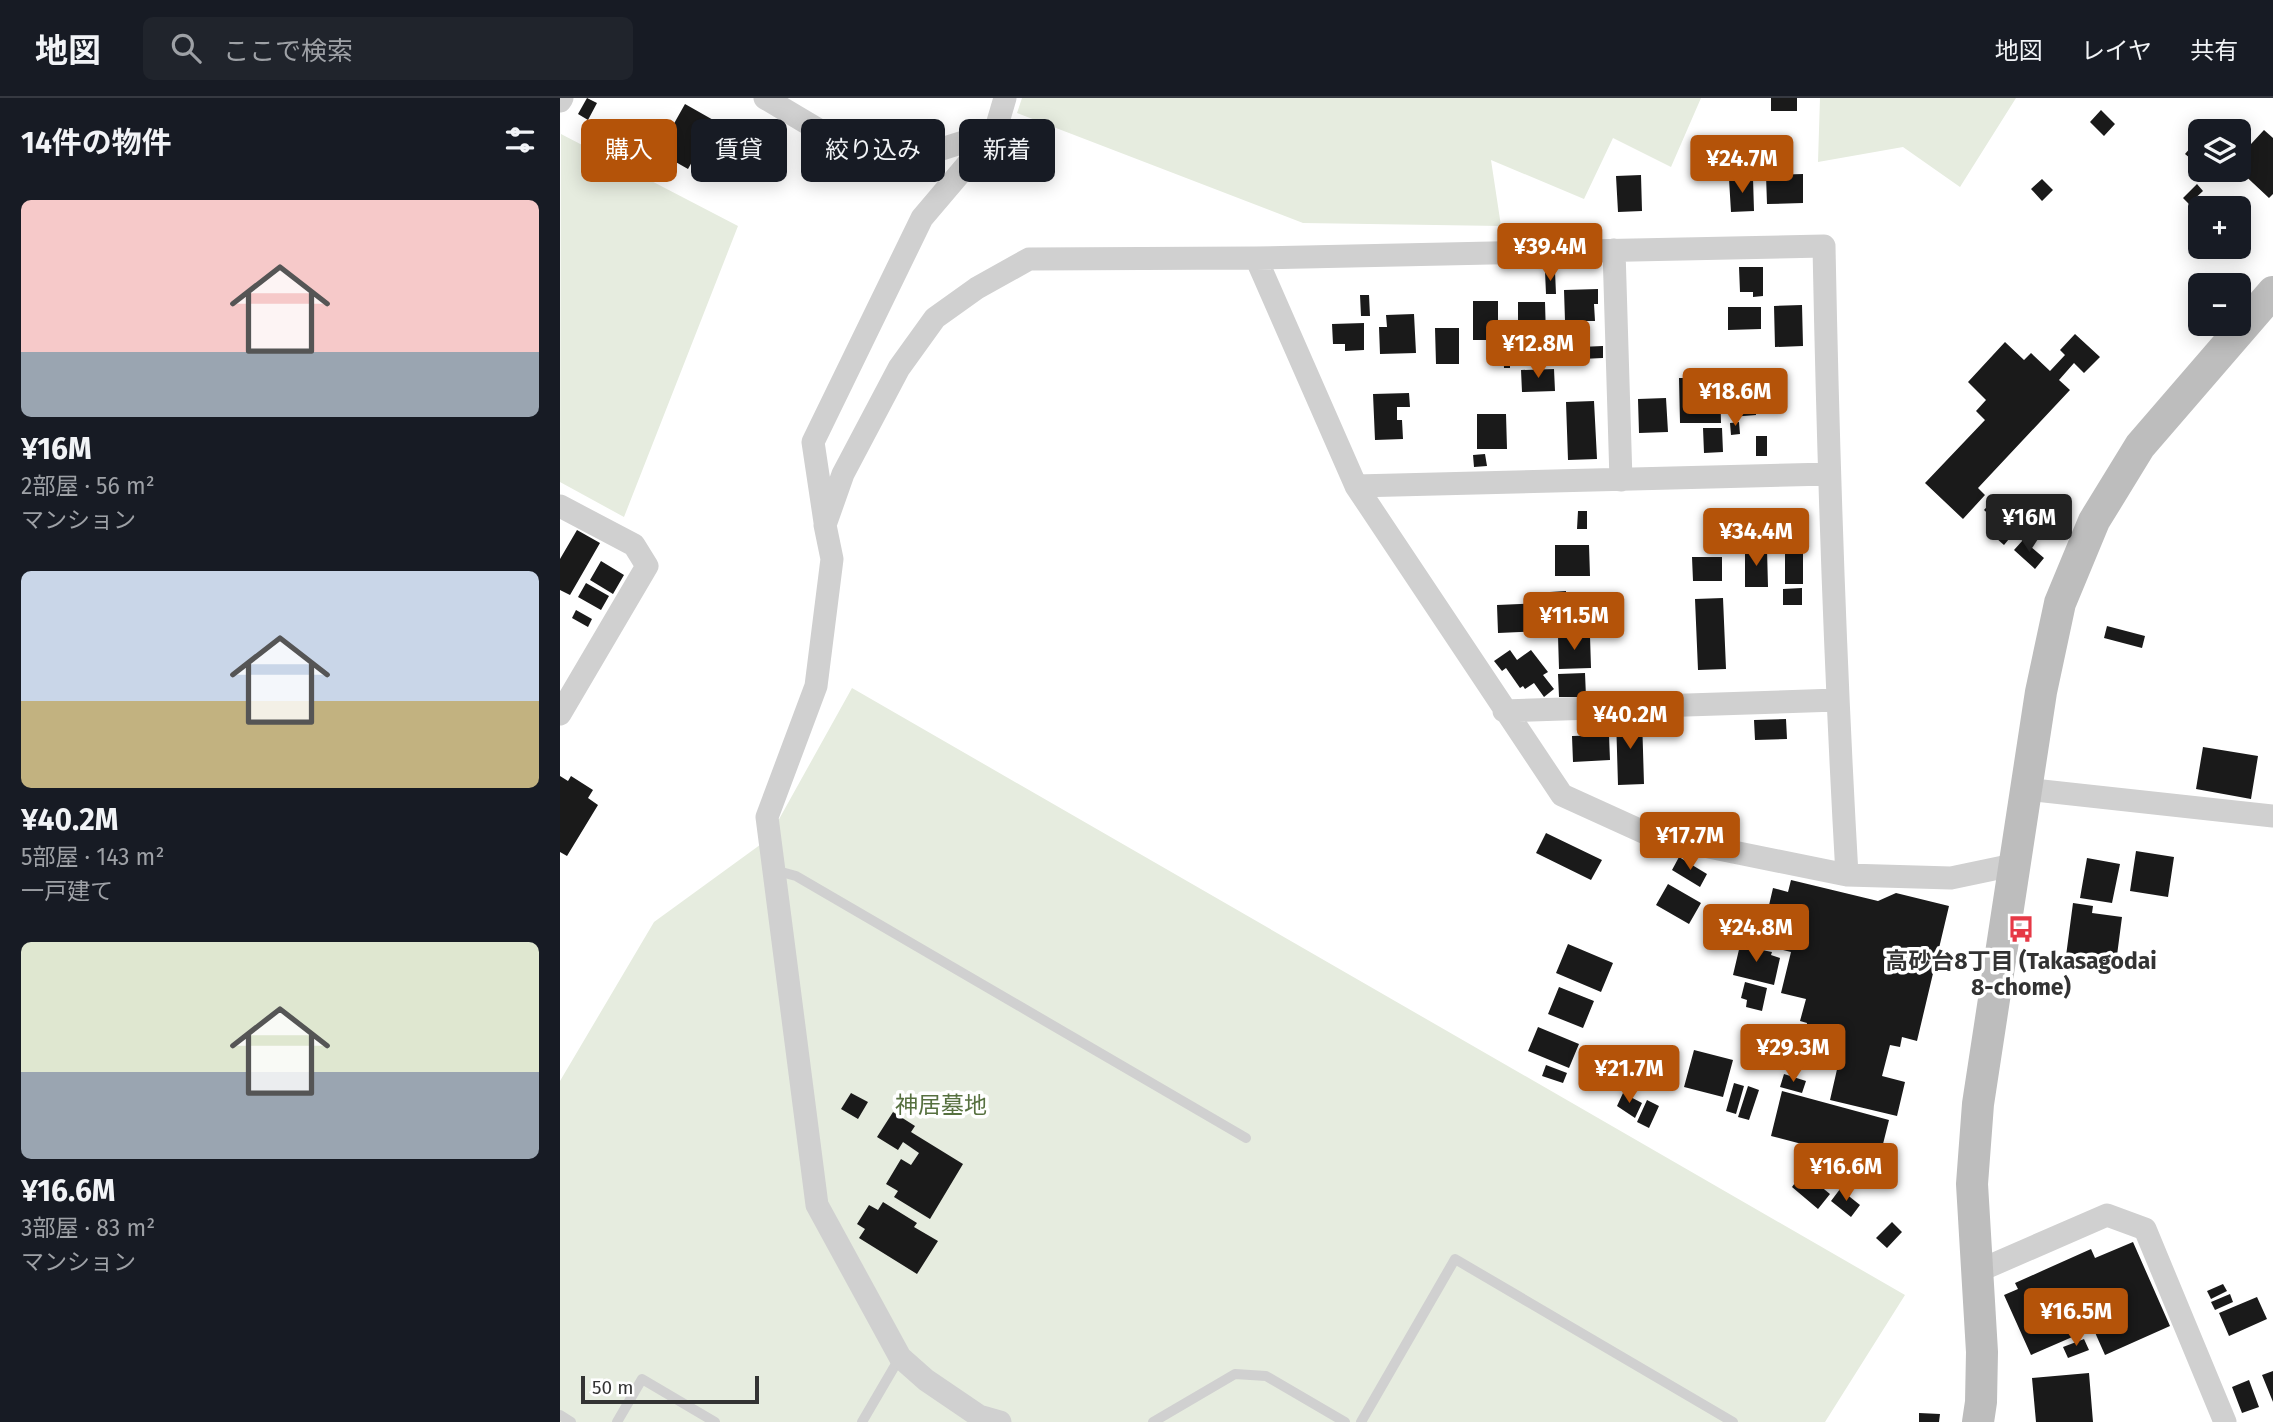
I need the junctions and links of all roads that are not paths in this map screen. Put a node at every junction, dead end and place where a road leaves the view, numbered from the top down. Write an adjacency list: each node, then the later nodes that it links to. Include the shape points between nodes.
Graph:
1 (1005, 98): 3 (street)
2 (769, 99): 4 (street, via 859,153 904,161)
3 (999, 119)
4 (959, 144)
5 (959, 175): 13 (street, via 922,218 813,442)
6 (1614, 250): 7 (street); 9 (street, via 1824,246); 10 (street)
7 (1256, 258): 11 (street); 13 (street, via 1029,259 977,288 935,318 899,368 843,474)
8 (2273, 292): 17 (street, via 2140,446 2094,521 2060,603)
9 (1829, 474): 10 (street); 14 (street)
10 (1621, 480): 11 (street)
11 (1356, 486): 15 (street)
12 (562, 512): 16 (street, via 634,545 647,566)
13 (825, 525): 20 (street, via 832,559 816,686 767,817)
14 (1837, 700): 15 (street); 21 (street)
15 (1504, 711): 21 (street, via 1562,795 1650,835)
16 (560, 714)
17 (2025, 789): 18 (street); 19 (street)
18 (2273, 816)
19 (2013, 865): 21 (street, via 1951,878); 23 (street, via 1978,1104 1972,1184)
20 (774, 870): 22 (lane, via 796,876); 24 (street, via 817,1205)
21 (1847, 875)
22 (1246, 1138)
23 (1976, 1272): 35 (street, via 1982,1352); 36 (street, via 2107,1215 2145,1229)
24 (900, 1357): 29 (lane); 30 (street, via 979,1416)
25 (560, 1415): 26 (lane)
26 (572, 1422)
27 (617, 1422): 28 (lane, via 642,1379)
28 (715, 1422)
29 (862, 1422)
30 (1000, 1422)
31 (1153, 1422): 32 (lane, via 1235,1374 1266,1376)
32 (1345, 1422)
33 (1361, 1422): 34 (lane, via 1455,1259)
34 (1734, 1422)
35 (1978, 1422)
36 (2225, 1422)

